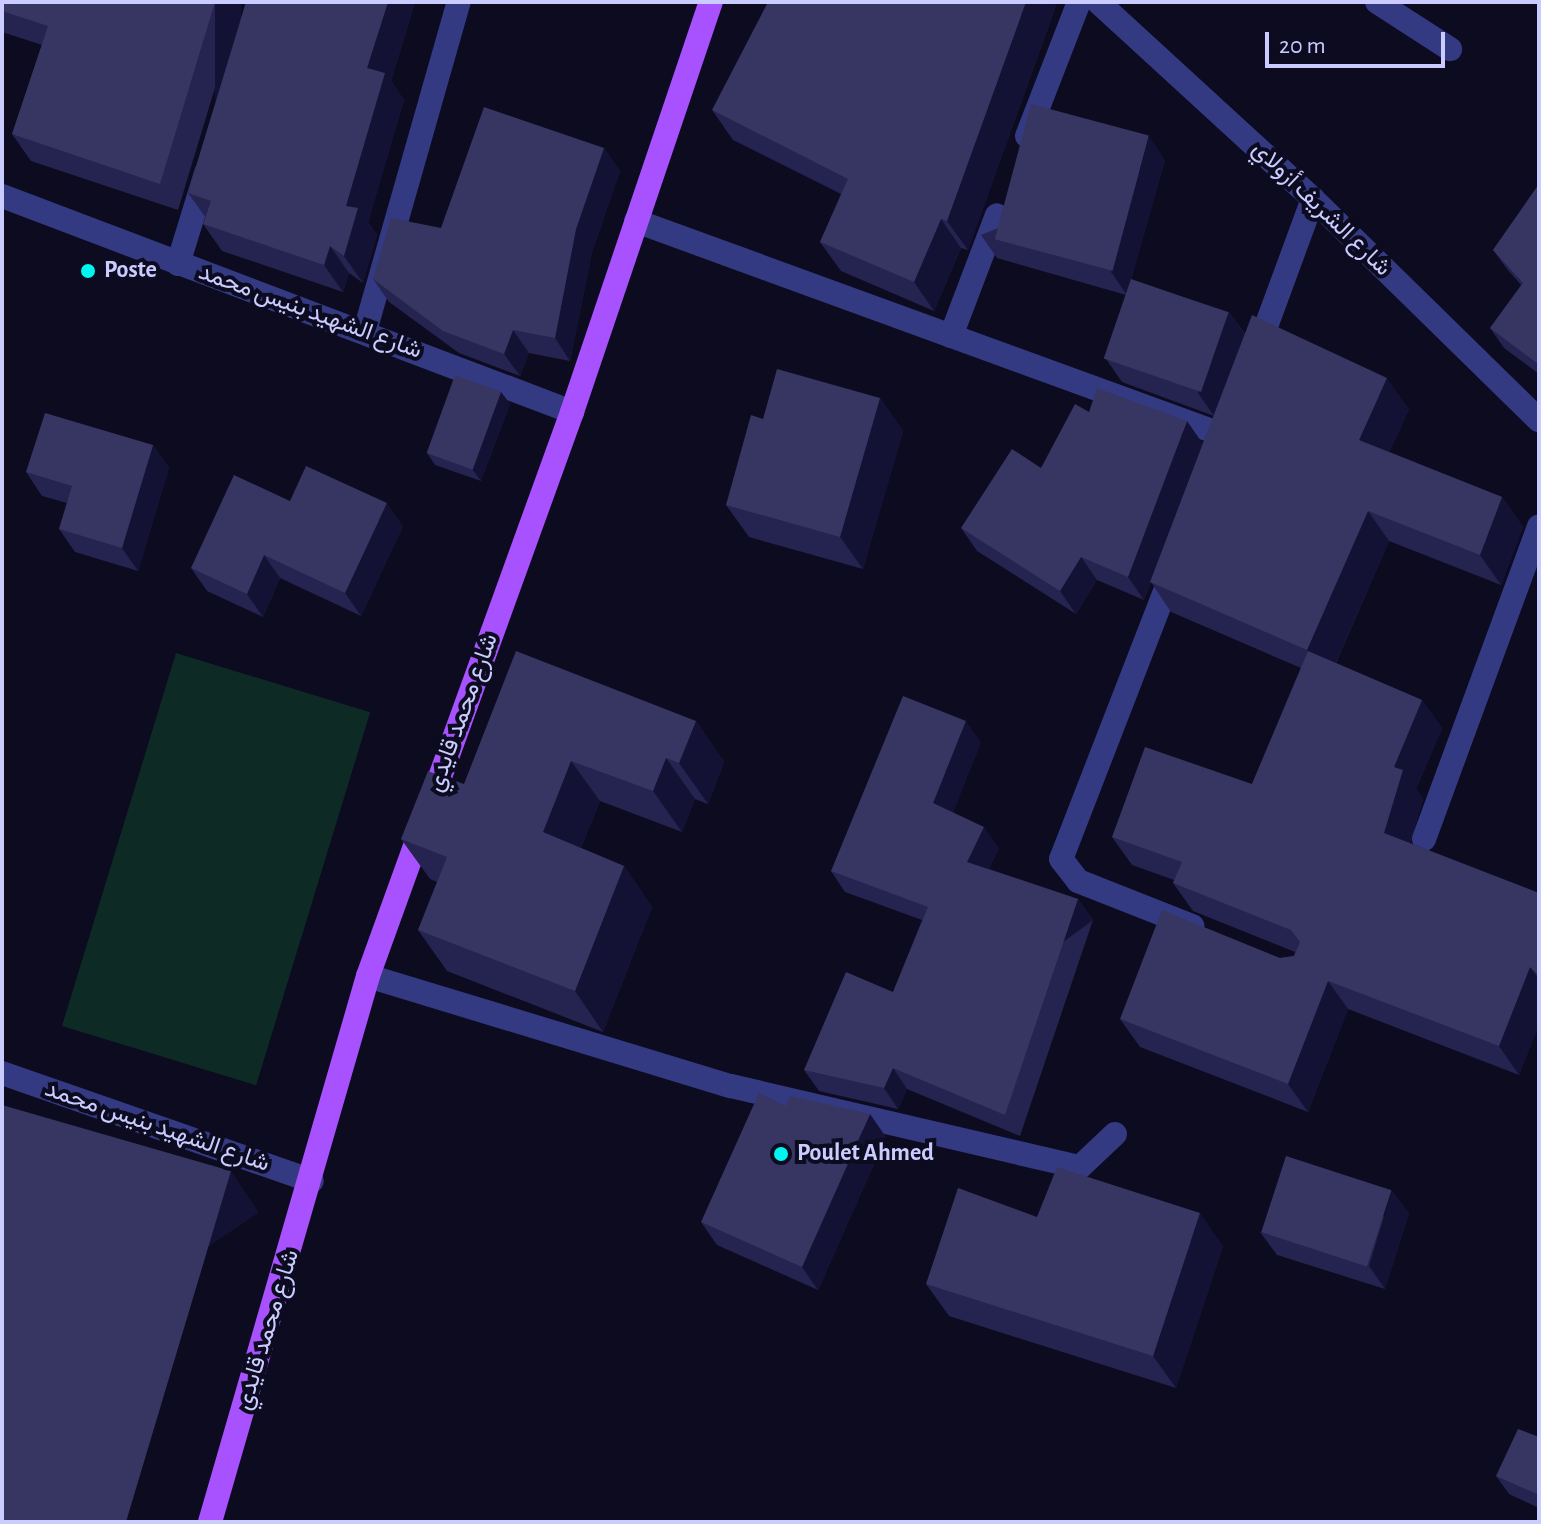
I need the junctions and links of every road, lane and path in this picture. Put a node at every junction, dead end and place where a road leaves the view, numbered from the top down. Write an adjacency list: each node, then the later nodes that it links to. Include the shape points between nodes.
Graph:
1 (459, 2): 14 (street)
2 (711, 2): 12 (main road, شارع محمد قايدي)
3 (1079, 2): 8 (street)
4 (1098, 2): 11 (street, شارع الشريف أزولاي)
5 (1377, 2): 6 (street)
6 (1450, 49)
7 (214, 147): 13 (street)
8 (1018, 162)
9 (1006, 191): 15 (street)
10 (2, 196): 13 (street, شارع الشهيد بنيس محمد)
11 (1313, 199): 16 (street); 19 (street, شارع الشريف أزولاي)
12 (636, 221): 15 (street); 18 (main road, شارع محمد قايدي)
13 (178, 264): 14 (street, شارع الشهيد بنيس محمد)
14 (365, 331): 18 (street, شارع الشهيد بنيس محمد)
15 (951, 336): 20 (street)
16 (1248, 377)
17 (1237, 406): 20 (street)
18 (572, 412): 26 (main road, شارع محمد قايدي)
19 (1539, 420)
20 (1226, 436): 21 (street)
21 (1215, 465)
22 (1539, 526): 24 (street)
23 (1186, 538): 25 (street, via 1061,859 1078,881)
24 (1424, 839)
25 (1220, 938)
26 (368, 976): 28 (street, via 731,1086 1080,1167); 29 (main road, شارع محمد قايدي)
27 (2, 1073): 29 (street, شارع الشهيد بنيس محمد)
28 (1115, 1134)
29 (312, 1181): 30 (main road, شارع محمد قايدي)
30 (210, 1522)

